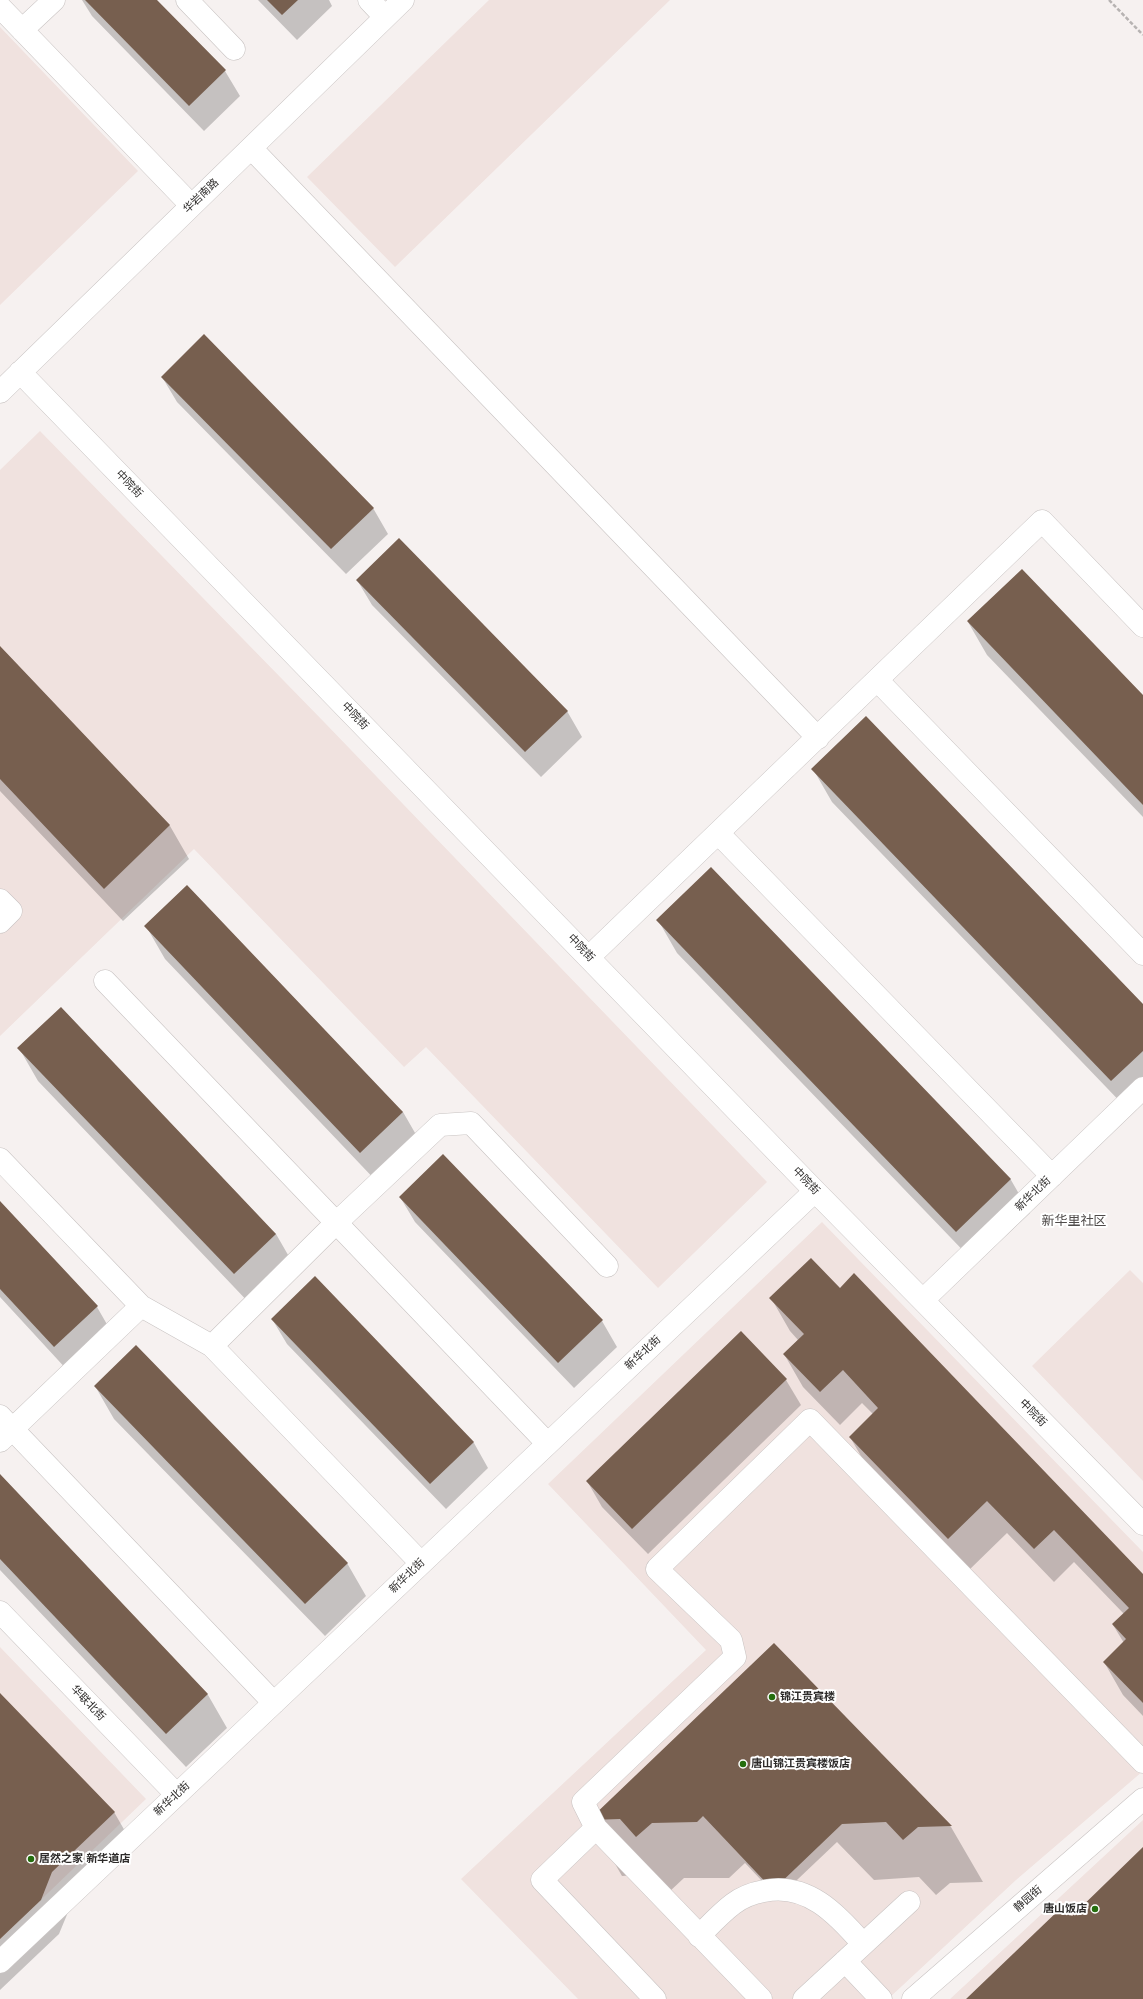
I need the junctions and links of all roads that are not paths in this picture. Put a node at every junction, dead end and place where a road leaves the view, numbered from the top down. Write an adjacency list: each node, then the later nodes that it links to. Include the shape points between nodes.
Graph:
1 (54, 0): 7 (street)
2 (187, 0): 8 (street)
3 (369, 0): 6 (street)
4 (403, 0): 6 (street, 华岩南路)
5 (0, 7): 7 (street)
6 (385, 17): 9 (street, 华岩南路)
7 (22, 30): 10 (street)
8 (234, 49)
9 (251, 148): 10 (street, 华岩南路); 15 (street)
10 (191, 205): 11 (street, 华岩南路)
11 (20, 372): 12 (street, 华岩南路); 20 (street, 中院街)
12 (0, 392)
13 (1143, 626): 14 (street, via 1042,521)
14 (878, 681): 15 (street); 19 (street)
15 (818, 738): 16 (street)
16 (718, 833): 20 (street); 24 (street)
17 (0, 900): 18 (street, via 11,911)
18 (0, 922)
19 (1143, 954)
20 (589, 957): 25 (street, 中院街)
21 (105, 981): 26 (street)
22 (1143, 1088): 24 (street, 新华北街)
23 (0, 1159): 29 (street)
24 (1052, 1176): 28 (street, 新华北街)
25 (815, 1191): 28 (street, 中院街); 32 (street, 新华北街)
26 (336, 1223): 27 (street, via 440,1125 472,1122); 30 (street); 32 (street)
27 (607, 1266)
28 (923, 1300): 33 (street, 中院街)
29 (141, 1306): 30 (street); 31 (street)
30 (212, 1346): 34 (street)
31 (4, 1429): 36 (street)
32 (547, 1443): 34 (street, 新华北街)
33 (1143, 1524)
34 (421, 1563): 36 (street, 新华北街)
35 (0, 1612): 38 (street, 华联北街)
36 (274, 1703): 38 (street, 新华北街)
37 (1143, 1762): 40 (street, via 810,1420 657,1569 731,1640 735,1656 584,1802)
38 (176, 1794): 45 (street, 新华北街)
39 (1143, 1799): 50 (street, 静园街)
40 (596, 1828): 42 (street); 46 (street, via 542,1880)
41 (909, 1902): 43 (street)
42 (700, 1936): 43 (street, via 733,1904 752,1893 776,1888 797,1891 820,1901 842,1920); 47 (street)
43 (863, 1944): 44 (street)
44 (845, 1961): 48 (street); 49 (street)
45 (0, 1962)
46 (655, 1999)
47 (761, 1999)
48 (804, 1999)
49 (881, 1999)
50 (913, 1999)

